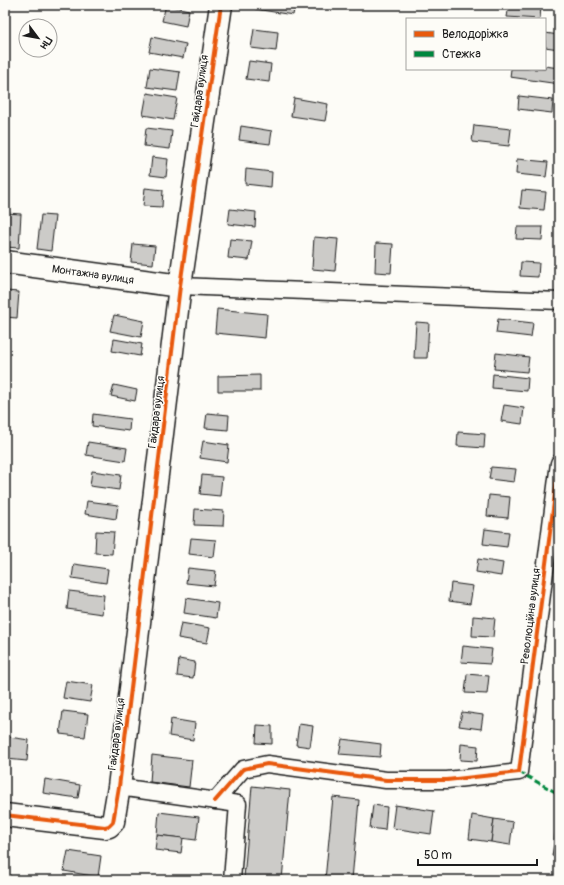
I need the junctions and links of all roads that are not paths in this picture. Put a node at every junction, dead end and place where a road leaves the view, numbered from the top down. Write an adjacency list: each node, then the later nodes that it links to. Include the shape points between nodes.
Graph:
1 (221, 5): 3 (street, Гайдара вулиця)
2 (5, 262): 3 (street, Монтажна вулиця)
3 (180, 286): 4 (street); 6 (street, Гайдара вулиця)
4 (559, 301)
5 (559, 463): 7 (street, Революційна вулиця, via 519,772 447,780 386,780 267,764 243,768)
6 (119, 788): 7 (street); 8 (street, Гайдара вулиця, via 113,822 105,827)
7 (215, 801): 9 (street, via 238,804)
8 (5, 815)
9 (232, 880)

